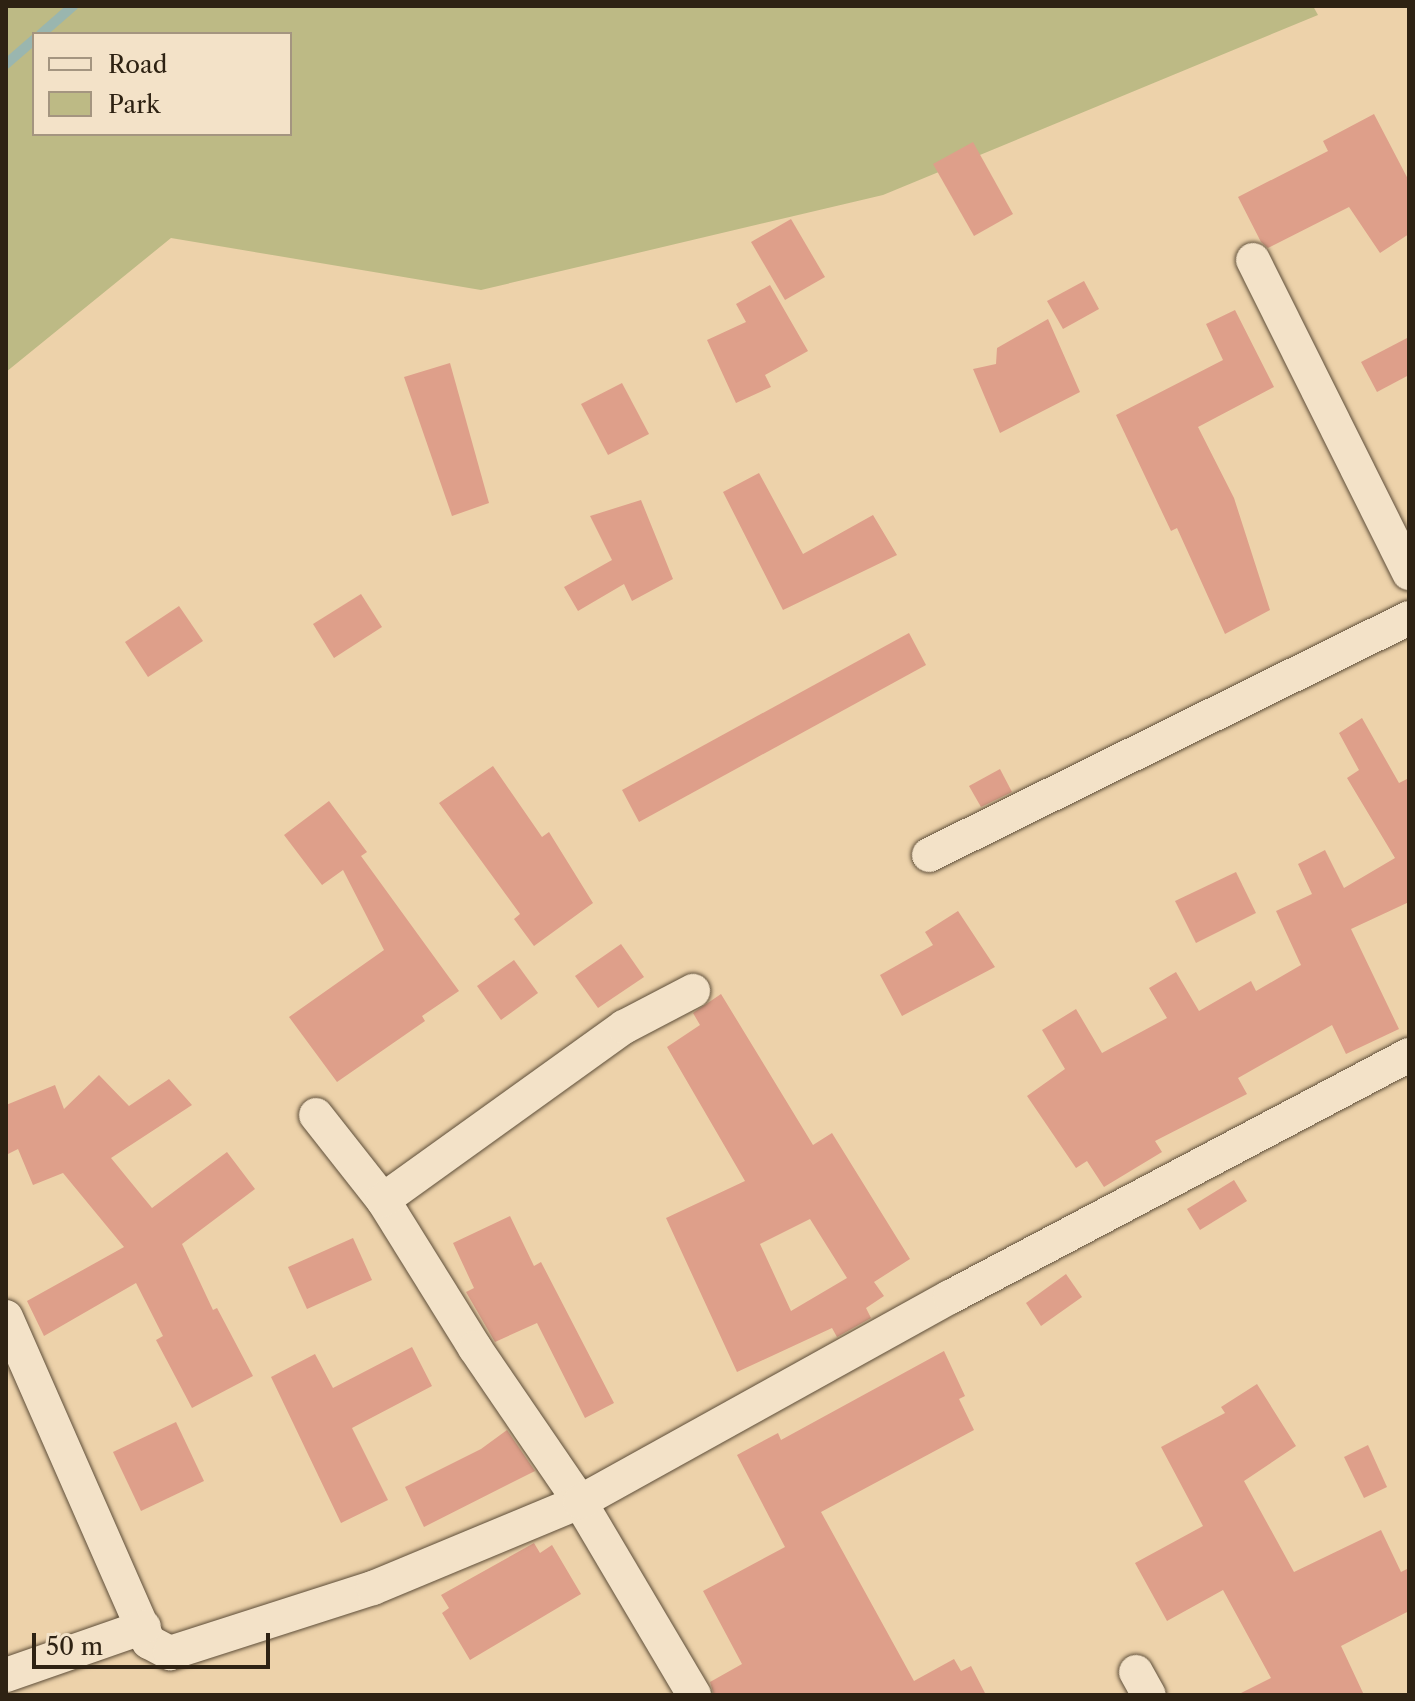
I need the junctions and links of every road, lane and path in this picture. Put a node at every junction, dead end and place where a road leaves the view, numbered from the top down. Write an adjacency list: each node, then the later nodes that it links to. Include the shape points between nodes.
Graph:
1 (1253, 260): 2 (street)
2 (1409, 573)
3 (1409, 618): 4 (street)
4 (929, 855)
5 (693, 991): 8 (street, via 624,1027)
6 (1409, 1055): 10 (street, via 950,1297)
7 (316, 1115): 8 (street)
8 (383, 1200): 10 (street)
9 (6, 1317): 11 (street)
10 (580, 1502): 11 (street, via 373,1588 170,1653 155,1649); 15 (street)
11 (144, 1627): 12 (street)
12 (6, 1675)
13 (6, 1687): 14 (street)
14 (11, 1695)
15 (694, 1695)

